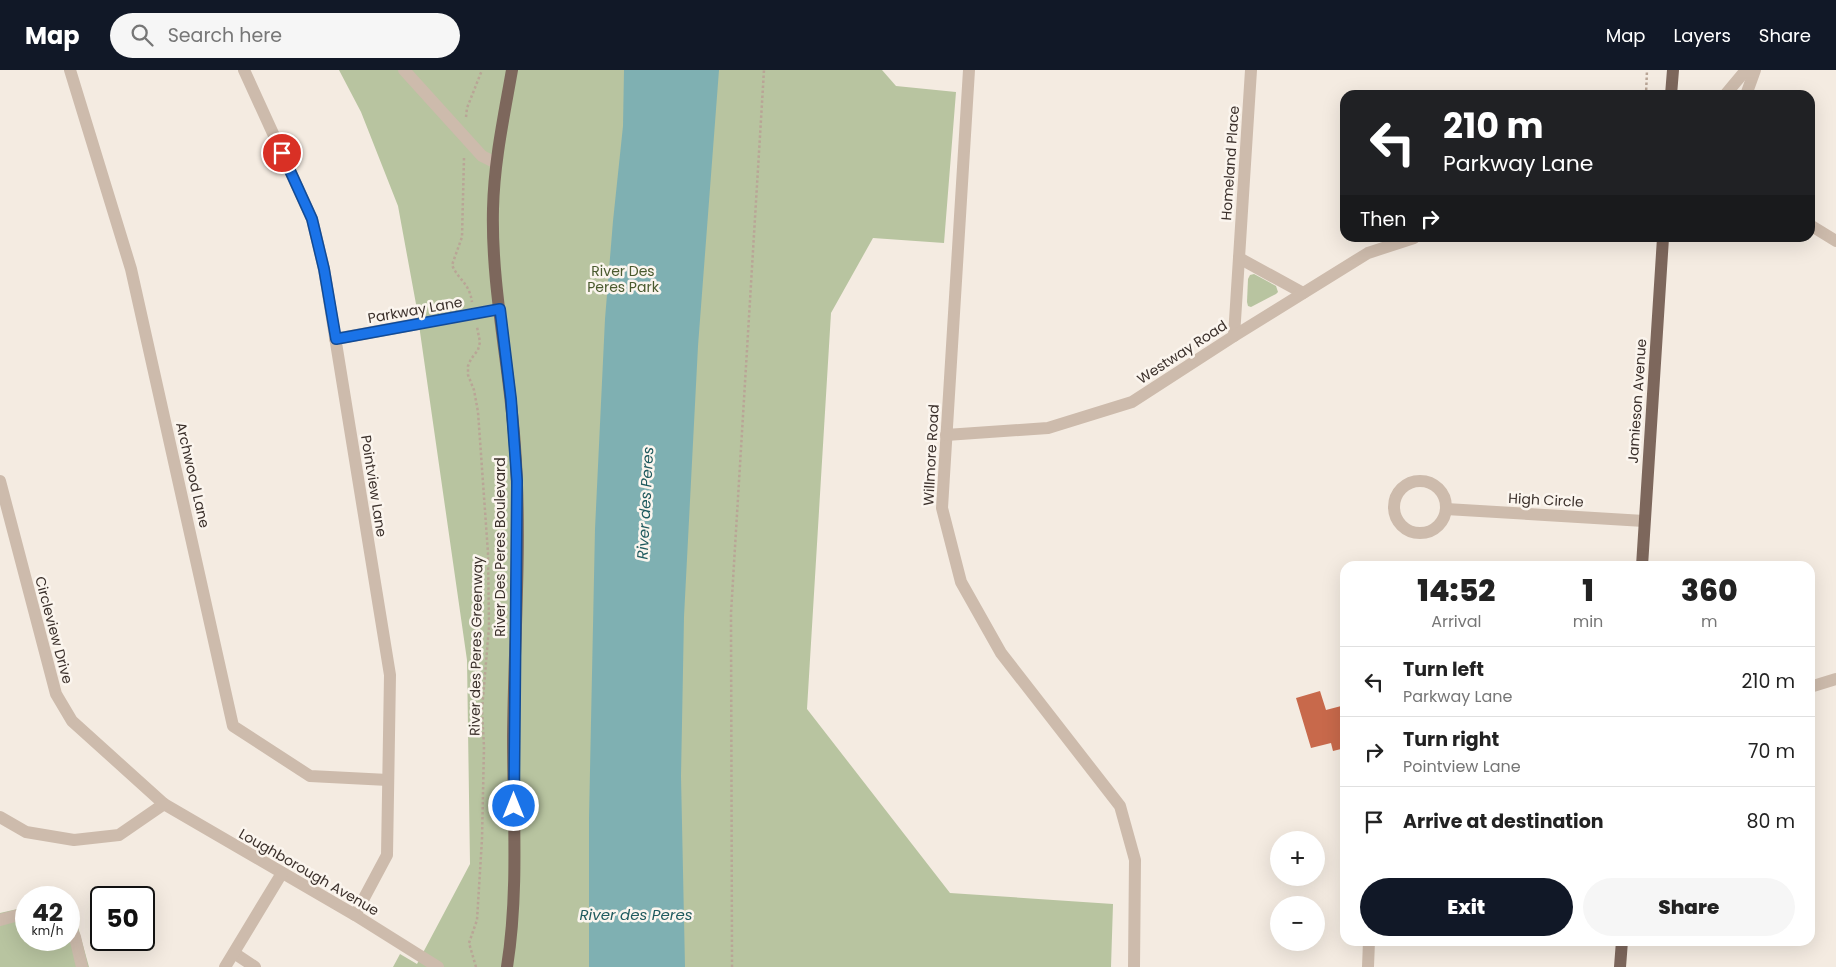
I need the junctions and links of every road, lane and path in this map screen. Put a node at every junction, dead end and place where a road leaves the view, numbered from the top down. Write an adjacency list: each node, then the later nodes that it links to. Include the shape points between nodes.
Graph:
1 (70, 70): 40 (street, Archwood Lane, via 131,269 233,726 310,776)
2 (244, 70): 31 (street, Pointview Lane, via 312,219)
3 (404, 70): 17 (street)
4 (482, 70): 17 (path, via 467,108)
5 (512, 70): 18 (main road, River Des Peres Boulevard)
6 (764, 70): 57 (path, via 731,613)
7 (969, 70): 32 (street, Willmore Road)
8 (1251, 70): 25 (street, Homeland Place)
9 (1647, 70): 13 (path)
10 (1673, 70): 14 (main road)
11 (1746, 70): 15 (street)
12 (1755, 70): 16 (street)
13 (1646, 90)
14 (1671, 90)
15 (1729, 90)
16 (1748, 90)
17 (465, 137): 18 (street, via 482,156); 27 (path, via 462,236 452,265 466,283)
18 (496, 163): 28 (main road, River Des Peres Boulevard, via 493,210)
19 (1815, 228): 21 (street)
20 (1815, 233): 21 (street)
21 (1824, 234): 24 (street)
22 (1402, 242): 26 (street, Westway Road, via 1368,253)
23 (1663, 242): 35 (main road, Jamieson Avenue)
24 (1836, 242)
25 (1239, 258): 26 (street); 30 (street, Homeland Place)
26 (1303, 293): 30 (street, Westway Road)
27 (472, 303)
28 (500, 309): 31 (street, Parkway Lane); 56 (main road, River Des Peres Boulevard, via 514,424 518,510 513,902)
29 (477, 328): 55 (path, River des Peres Greenway, via 480,342 471,359 468,375 478,412 488,553 489,627 482,710 482,839 477,920 469,943)
30 (1234, 336): 32 (street, Westway Road, via 1132,402 1048,428)
31 (336, 339): 40 (street, Pointview Lane, via 390,675)
32 (946, 435): 58 (street, Willmore Road, via 942,508 961,582 1001,653 1120,806 1135,860)
33 (0, 482): 36 (street, Circleview Drive)
34 (1446, 509): 34 (street, via 1443,494 1437,487 1421,481 1403,488 1394,505 1398,522 1405,529 1421,534 1437,528); 35 (street, High Circle)
35 (1644, 521): 37 (main road, Jamieson Avenue)
36 (5, 524): 41 (street, Circleview Drive, via 56,694 72,720)
37 (1642, 561)
38 (1836, 679): 39 (street)
39 (1815, 685)
40 (388, 780): 44 (street, Pointview Lane, via 387,855)
41 (164, 804): 42 (street, via 119,835 74,840 26,832); 43 (street, Loughborough Avenue)
42 (0, 818)
43 (282, 873): 44 (street, Loughborough Avenue); 50 (street)
44 (355, 915): 54 (street, Loughborough Avenue)
45 (15, 916): 46 (street)
46 (0, 920)
47 (1369, 946): 59 (street)
48 (1622, 946): 60 (main road)
49 (78, 951): 51 (street)
50 (234, 953): 52 (street); 53 (street)
51 (82, 967)
52 (225, 967)
53 (254, 967)
54 (438, 967)
55 (476, 967)
56 (507, 967)
57 (732, 967)
58 (1134, 967)
59 (1368, 967)
60 (1620, 967)

